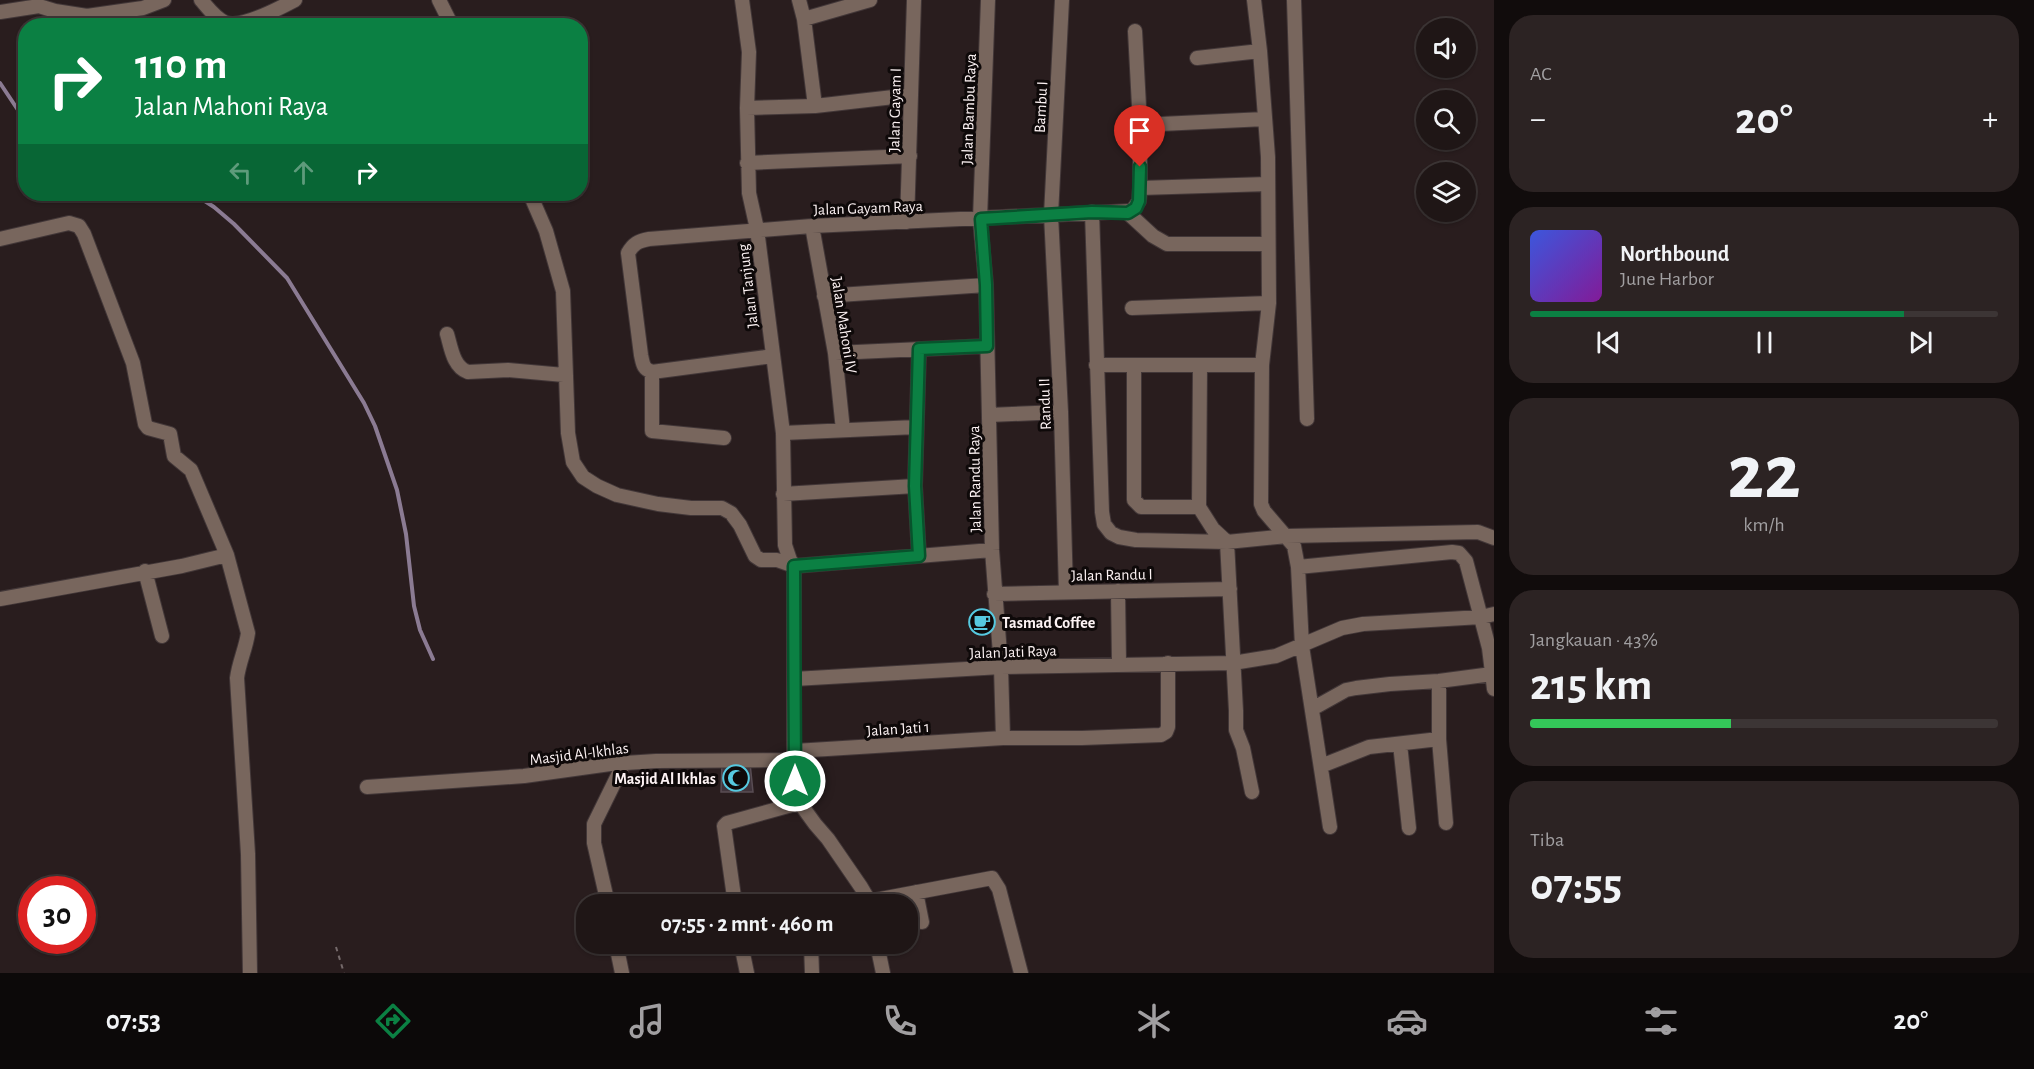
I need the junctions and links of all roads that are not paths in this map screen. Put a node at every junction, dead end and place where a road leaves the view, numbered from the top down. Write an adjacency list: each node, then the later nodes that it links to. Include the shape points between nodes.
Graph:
1 (164, 0): 13 (street)
2 (201, 0): 16 (street)
3 (295, 0): 17 (street)
4 (439, 0): 18 (street)
5 (742, 0): 25 (street, Jalan Tanjung, via 749,52)
6 (799, 0): 19 (street)
7 (870, 0): 19 (street)
8 (914, 0): 23 (street, Jalan Gayam I)
9 (988, 0): 36 (street, Jalan Bambu Raya)
10 (1062, 0): 35 (street, Bambu I)
11 (1254, 0): 21 (street)
12 (1294, 0): 59 (street)
13 (129, 10): 14 (street, via 82,16 39,6); 15 (street)
14 (0, 12)
15 (130, 18)
16 (219, 18)
17 (253, 18)
18 (448, 18)
19 (804, 19): 24 (street)
20 (1135, 31): 27 (street)
21 (1260, 51): 22 (street); 26 (street)
22 (1197, 58)
23 (911, 95): 24 (street); 28 (street, Jalan Gayam I)
24 (815, 106): 25 (street)
25 (747, 108): 29 (street, Jalan Tanjung)
26 (1265, 119): 27 (street); 30 (street)
27 (1140, 125): 31 (street)
28 (910, 156): 29 (street); 37 (street, Jalan Gayam I)
29 (747, 163): 39 (street, Jalan Tanjung)
30 (1268, 184): 31 (street); 41 (street)
31 (1140, 188): 34 (street, via 1136,208)
32 (533, 201): 56 (street, via 563,291)
33 (1092, 212): 34 (street, Jalan Gayam Raya); 35 (street, Jalan Gayam Raya); 51 (street)
34 (1128, 213): 41 (street, via 1167,244)
35 (1051, 215): 36 (street, Jalan Gayam Raya); 57 (street, Randu II)
36 (981, 219): 37 (street, Jalan Gayam Raya); 42 (street, Jalan Randu Raya)
37 (908, 222): 38 (street, Jalan Gayam Raya)
38 (812, 226): 39 (street, Jalan Gayam Raya); 43 (street, Jalan Mahoni IV)
39 (757, 229): 50 (street, Jalan Tanjung); 55 (street, Jalan Gayam Raya, via 649,239 632,246 628,254 641,355 644,367)
40 (0, 238): 71 (street, via 69,223 79,226 133,363 145,424 170,434 174,456 191,470)
41 (1268, 244): 44 (street)
42 (986, 285): 43 (street); 47 (street, Jalan Randu Raya)
43 (824, 296): 49 (street, Jalan Mahoni IV)
44 (1269, 303): 45 (street); 53 (street)
45 (1132, 308)
46 (447, 334): 56 (street, via 462,370)
47 (987, 346): 48 (street); 58 (street, Jalan Randu Raya)
48 (919, 349): 49 (street); 60 (street)
49 (835, 353): 61 (street, Jalan Mahoni IV)
50 (773, 356): 55 (street); 62 (street, Jalan Tanjung)
51 (1096, 365): 52 (street); 69 (street, via 1104,524 1111,533 1136,540)
52 (1134, 365): 54 (street); 66 (street, via 1134,500 1141,507)
53 (1262, 365): 54 (street); 67 (street, via 1261,504)
54 (1200, 366): 66 (street)
55 (652, 372): 63 (street, via 652,431)
56 (564, 375): 73 (street, via 570,450 583,477 617,495 658,504 722,508 740,525 755,556)
57 (1061, 412): 58 (street); 77 (street, Randu II)
58 (989, 415): 70 (street, Jalan Randu Raya)
59 (1307, 419)
60 (916, 428): 61 (street); 64 (street)
61 (843, 430): 62 (street)
62 (783, 433): 65 (street, Jalan Tanjung)
63 (724, 438)
64 (915, 486): 65 (street); 72 (street)
65 (783, 494): 73 (street, Jalan Tanjung, via 785,545)
66 (1199, 507): 69 (street, via 1206,521)
67 (1287, 536): 68 (street, via 1478,532); 69 (street); 74 (street, via 1294,546)
68 (1494, 538)
69 (1227, 542): 76 (street)
70 (992, 550): 72 (street); 79 (street, Jalan Randu Raya)
71 (227, 555): 75 (street); 115 (street, via 248,633 237,678 248,854)
72 (919, 556): 73 (street)
73 (794, 566): 89 (street, Jalan Tanjung)
74 (1298, 567): 81 (street, via 1459,553 1466,561); 83 (street)
75 (146, 571): 80 (street); 82 (street)
76 (1230, 589): 78 (street, Jalan Randu I); 86 (street)
77 (1066, 591): 78 (street, Jalan Randu I); 79 (street, Jalan Randu I)
78 (1118, 591): 84 (street)
79 (994, 594): 87 (street, Jalan Randu Raya)
80 (0, 599)
81 (1487, 616): 83 (street, Jalan Jati Raya, via 1363,624 1342,628); 88 (street)
82 (162, 636)
83 (1302, 646): 86 (street, Jalan Jati Raya, via 1276,656); 92 (street)
84 (1119, 663): 85 (street, Jalan Jati Raya); 87 (street, Jalan Jati Raya)
85 (1168, 663): 86 (street, Jalan Jati Raya); 93 (street, Jalan Jati 1, via 1168,727 1161,735)
86 (1233, 663): 100 (street, via 1235,725)
87 (1001, 667): 89 (street, Jalan Jati Raya); 93 (street, Jalan Randu Raya)
88 (1492, 674): 90 (street); 91 (street)
89 (795, 680): 96 (street, Jalan Tanjung)
90 (1439, 681): 92 (street, via 1346,690); 94 (street)
91 (1494, 689)
92 (1312, 709): 98 (street)
93 (1003, 738): 96 (street, Jalan Jati 1)
94 (1439, 739): 95 (street); 102 (street)
95 (1401, 744): 98 (street, via 1369,747); 104 (street)
96 (795, 756): 97 (street, Masjid Al-Ikhlas); 101 (street, Jalan Tanjung, via 794,795)
97 (624, 764): 99 (street, Masjid Al-Ikhlas, via 524,776); 106 (street, via 594,824 594,843)
98 (1321, 766): 103 (street)
99 (367, 787)
100 (1252, 792)
101 (799, 803): 107 (street, via 724,826); 108 (street)
102 (1446, 823)
103 (1330, 827)
104 (1409, 828)
105 (916, 892): 109 (street); 110 (street); 120 (street, via 992,878 999,889)
106 (606, 894)
107 (734, 894)
108 (865, 894)
109 (908, 894)
110 (922, 922)
111 (618, 954): 116 (street)
112 (743, 954): 117 (street)
113 (811, 954): 118 (street)
114 (879, 954): 119 (street)
115 (250, 973)
116 (622, 973)
117 (747, 973)
118 (812, 973)
119 (883, 973)
120 (1020, 973)

